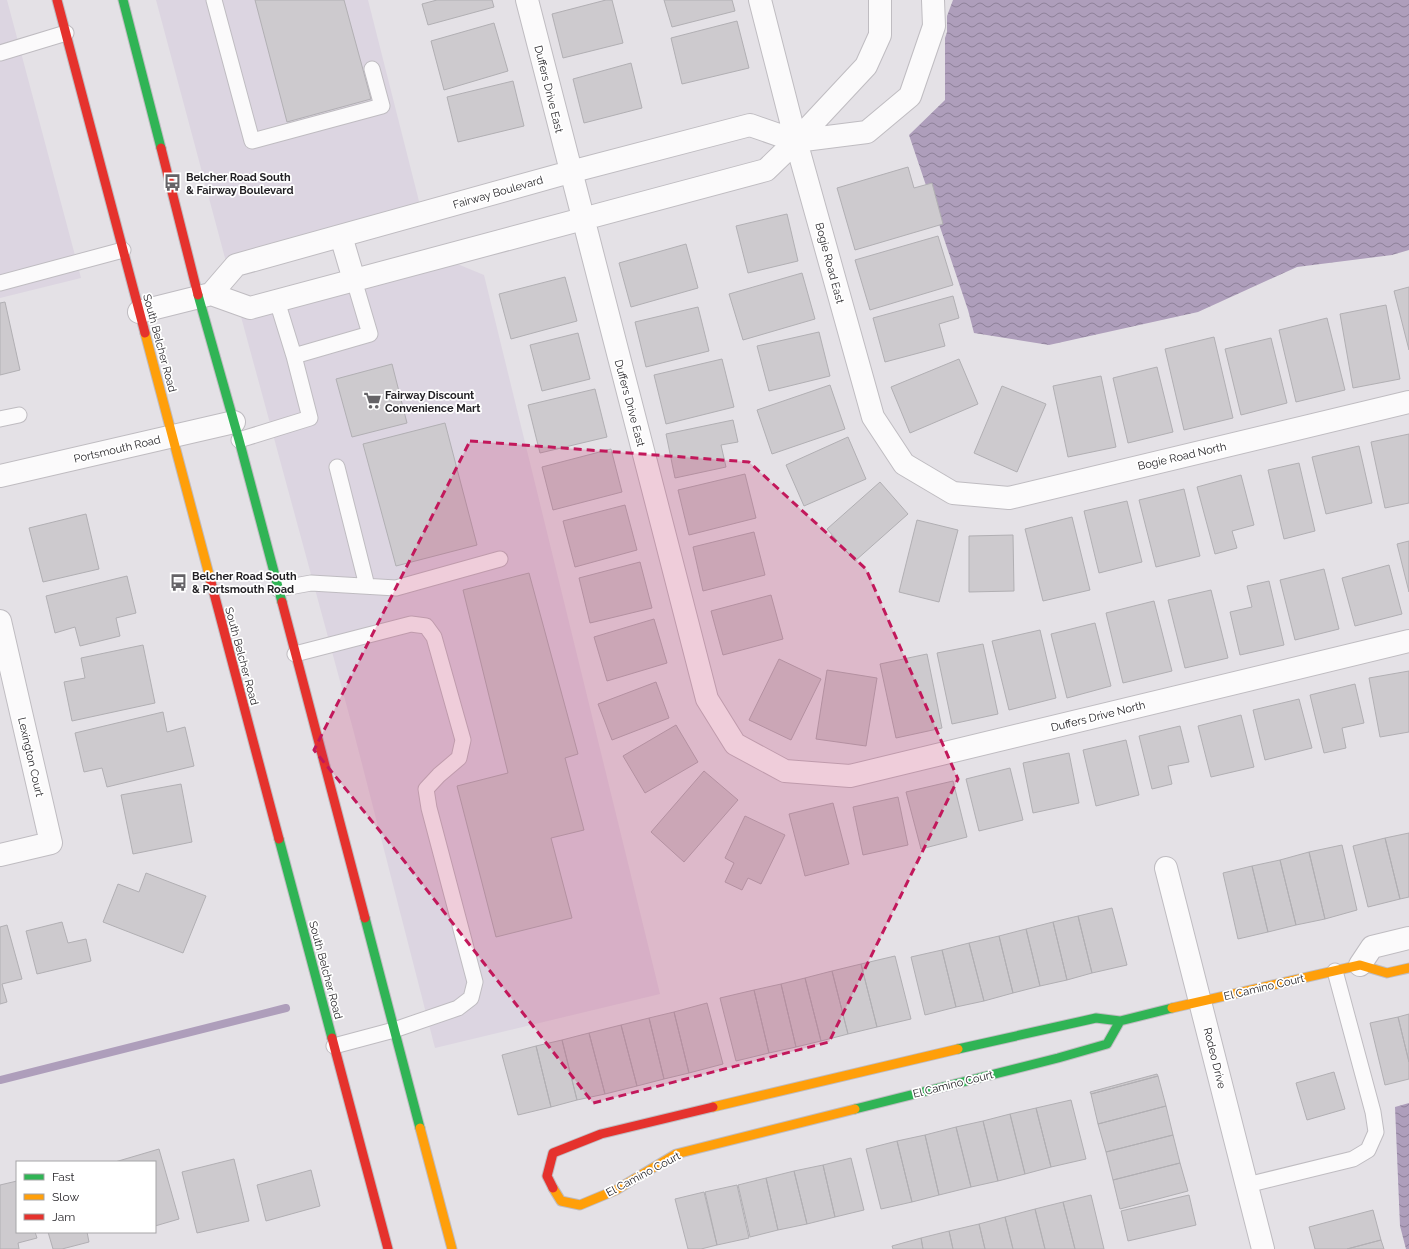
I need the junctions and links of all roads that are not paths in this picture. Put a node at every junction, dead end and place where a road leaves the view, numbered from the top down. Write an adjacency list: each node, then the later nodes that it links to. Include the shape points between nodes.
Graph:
1 (57, 0): 8 (main road, South Belcher Road)
2 (123, 0): 18 (main road)
3 (214, 0): 10 (lane, via 252,141 382,106)
4 (527, 0): 12 (street, Duffers Drive East)
5 (760, 0): 11 (street, Bogie Road East)
6 (880, 0): 11 (street, via 880,35 866,66)
7 (933, 0): 11 (street, Fairway Boulevard, via 934,26 910,96 867,132)
8 (66, 32): 9 (lane); 15 (main road, South Belcher Road)
9 (0, 53)
10 (372, 69)
11 (796, 141): 12 (street, Fairway Boulevard, via 750,125); 13 (street, via 766,170); 29 (street, Bogie Road East, via 873,418 904,464)
12 (570, 172): 13 (street, Duffers Drive East); 14 (street, Fairway Boulevard)
13 (582, 218): 16 (street); 36 (street, Duffers Drive East, via 707,699 734,744)
14 (341, 236): 16 (street); 18 (street, Fairway Boulevard, via 236,265)
15 (123, 250): 17 (lane); 20 (main road, South Belcher Road)
16 (354, 280): 19 (street); 21 (lane, via 370,334)
17 (0, 283)
18 (205, 295): 19 (street, via 250,308); 20 (street); 25 (main road)
19 (277, 301): 21 (lane)
20 (139, 312): 26 (main road, South Belcher Road)
21 (294, 356): 25 (lane, via 310,418)
22 (1409, 402): 29 (street, Bogie Road North, via 1009,498)
23 (19, 415): 24 (lane)
24 (0, 419)
25 (236, 431): 26 (street, Portsmouth Road); 32 (main road)
26 (172, 437): 28 (street, Portsmouth Road); 46 (main road, South Belcher Road)
27 (337, 467): 31 (lane)
28 (0, 476)
29 (953, 493)
30 (500, 559): 31 (lane, via 396,588)
31 (368, 586): 32 (lane, via 311,583)
32 (278, 589): 35 (main road)
33 (0, 621): 37 (street, Lexington Court, via 51,843)
34 (1409, 641): 36 (street, Duffers Drive North, via 850,776)
35 (295, 654): 45 (main road); 45 (lane, via 411,624 426,626 434,637 463,740 459,758 426,789 474,982 471,998 458,1008)
36 (784, 771)
37 (0, 855)
38 (1166, 868): 43 (street, Rodeo Drive)
39 (1409, 938): 40 (street, via 1372,947)
40 (1360, 965): 41 (main road, El Camino Court, via 1387,973); 42 (main road, El Camino Court)
41 (1409, 968)
42 (1334, 971): 43 (main road, El Camino Court); 47 (lane, via 1373,1112 1376,1132 1368,1150 1353,1159)
43 (1200, 1001): 44 (main road, El Camino Court); 47 (street, Rodeo Drive)
44 (1120, 1021): 44 (main road, El Camino Court, via 1096,1018 601,1134 552,1153 547,1176 561,1201 580,1205 616,1190 676,1154 1106,1044)
45 (394, 1030): 46 (lane); 49 (main road)
46 (334, 1046): 48 (main road, South Belcher Road)
47 (1247, 1185): 50 (street, Rodeo Drive)
48 (388, 1249)
49 (452, 1249)
50 (1264, 1249)

